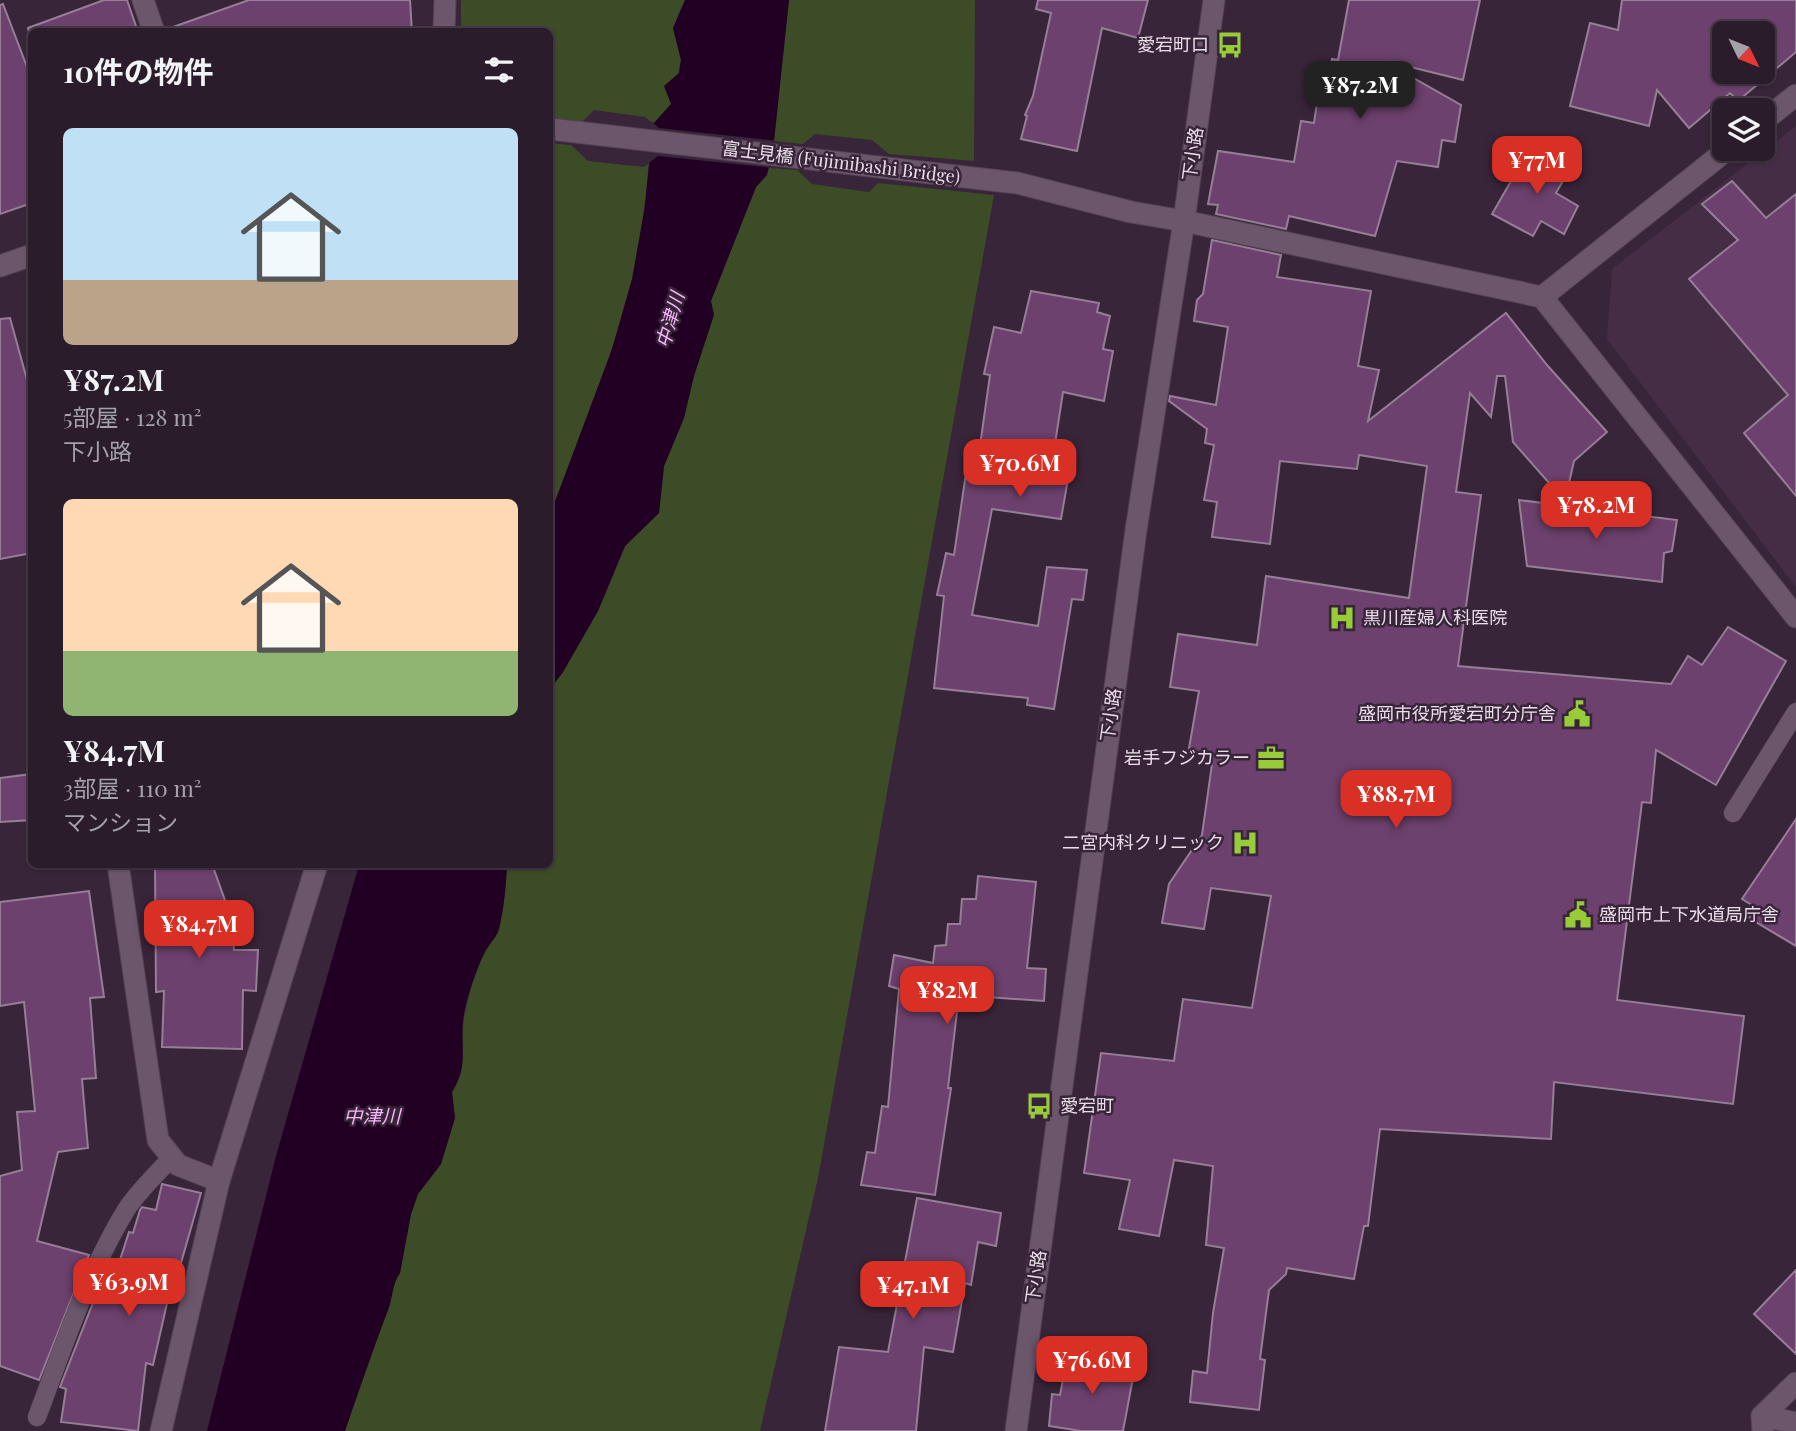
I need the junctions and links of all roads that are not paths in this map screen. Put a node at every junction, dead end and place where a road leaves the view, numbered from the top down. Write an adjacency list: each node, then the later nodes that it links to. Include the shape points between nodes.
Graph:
1 (143, 0): 4 (street)
2 (445, 0): 5 (street)
3 (1214, 0): 10 (street, 下小路)
4 (153, 28)
5 (444, 28)
6 (1796, 95): 7 (street)
7 (1775, 112)
8 (553, 129): 10 (street, 富士見橋 (Fujimibashi Bridge), via 1017,183)
9 (1713, 161): 13 (street)
10 (1184, 221): 13 (street, 富士見橋 (Fujimibashi Bridge)); 26 (street, 下小路, via 1136,530)
11 (28, 258): 12 (street)
12 (0, 266)
13 (1542, 297): 14 (street)
14 (1796, 617)
15 (1796, 712): 16 (lane)
16 (1733, 813)
17 (119, 868): 19 (street, via 158,1140)
18 (316, 868): 20 (street)
19 (172, 1157): 20 (street, via 178,1165); 22 (lane, via 127,1208 74,1320)
20 (219, 1181): 25 (street)
21 (1796, 1383): 24 (street)
22 (37, 1417)
23 (1796, 1423): 24 (street)
24 (1763, 1424)
25 (161, 1431)
26 (1016, 1431)

